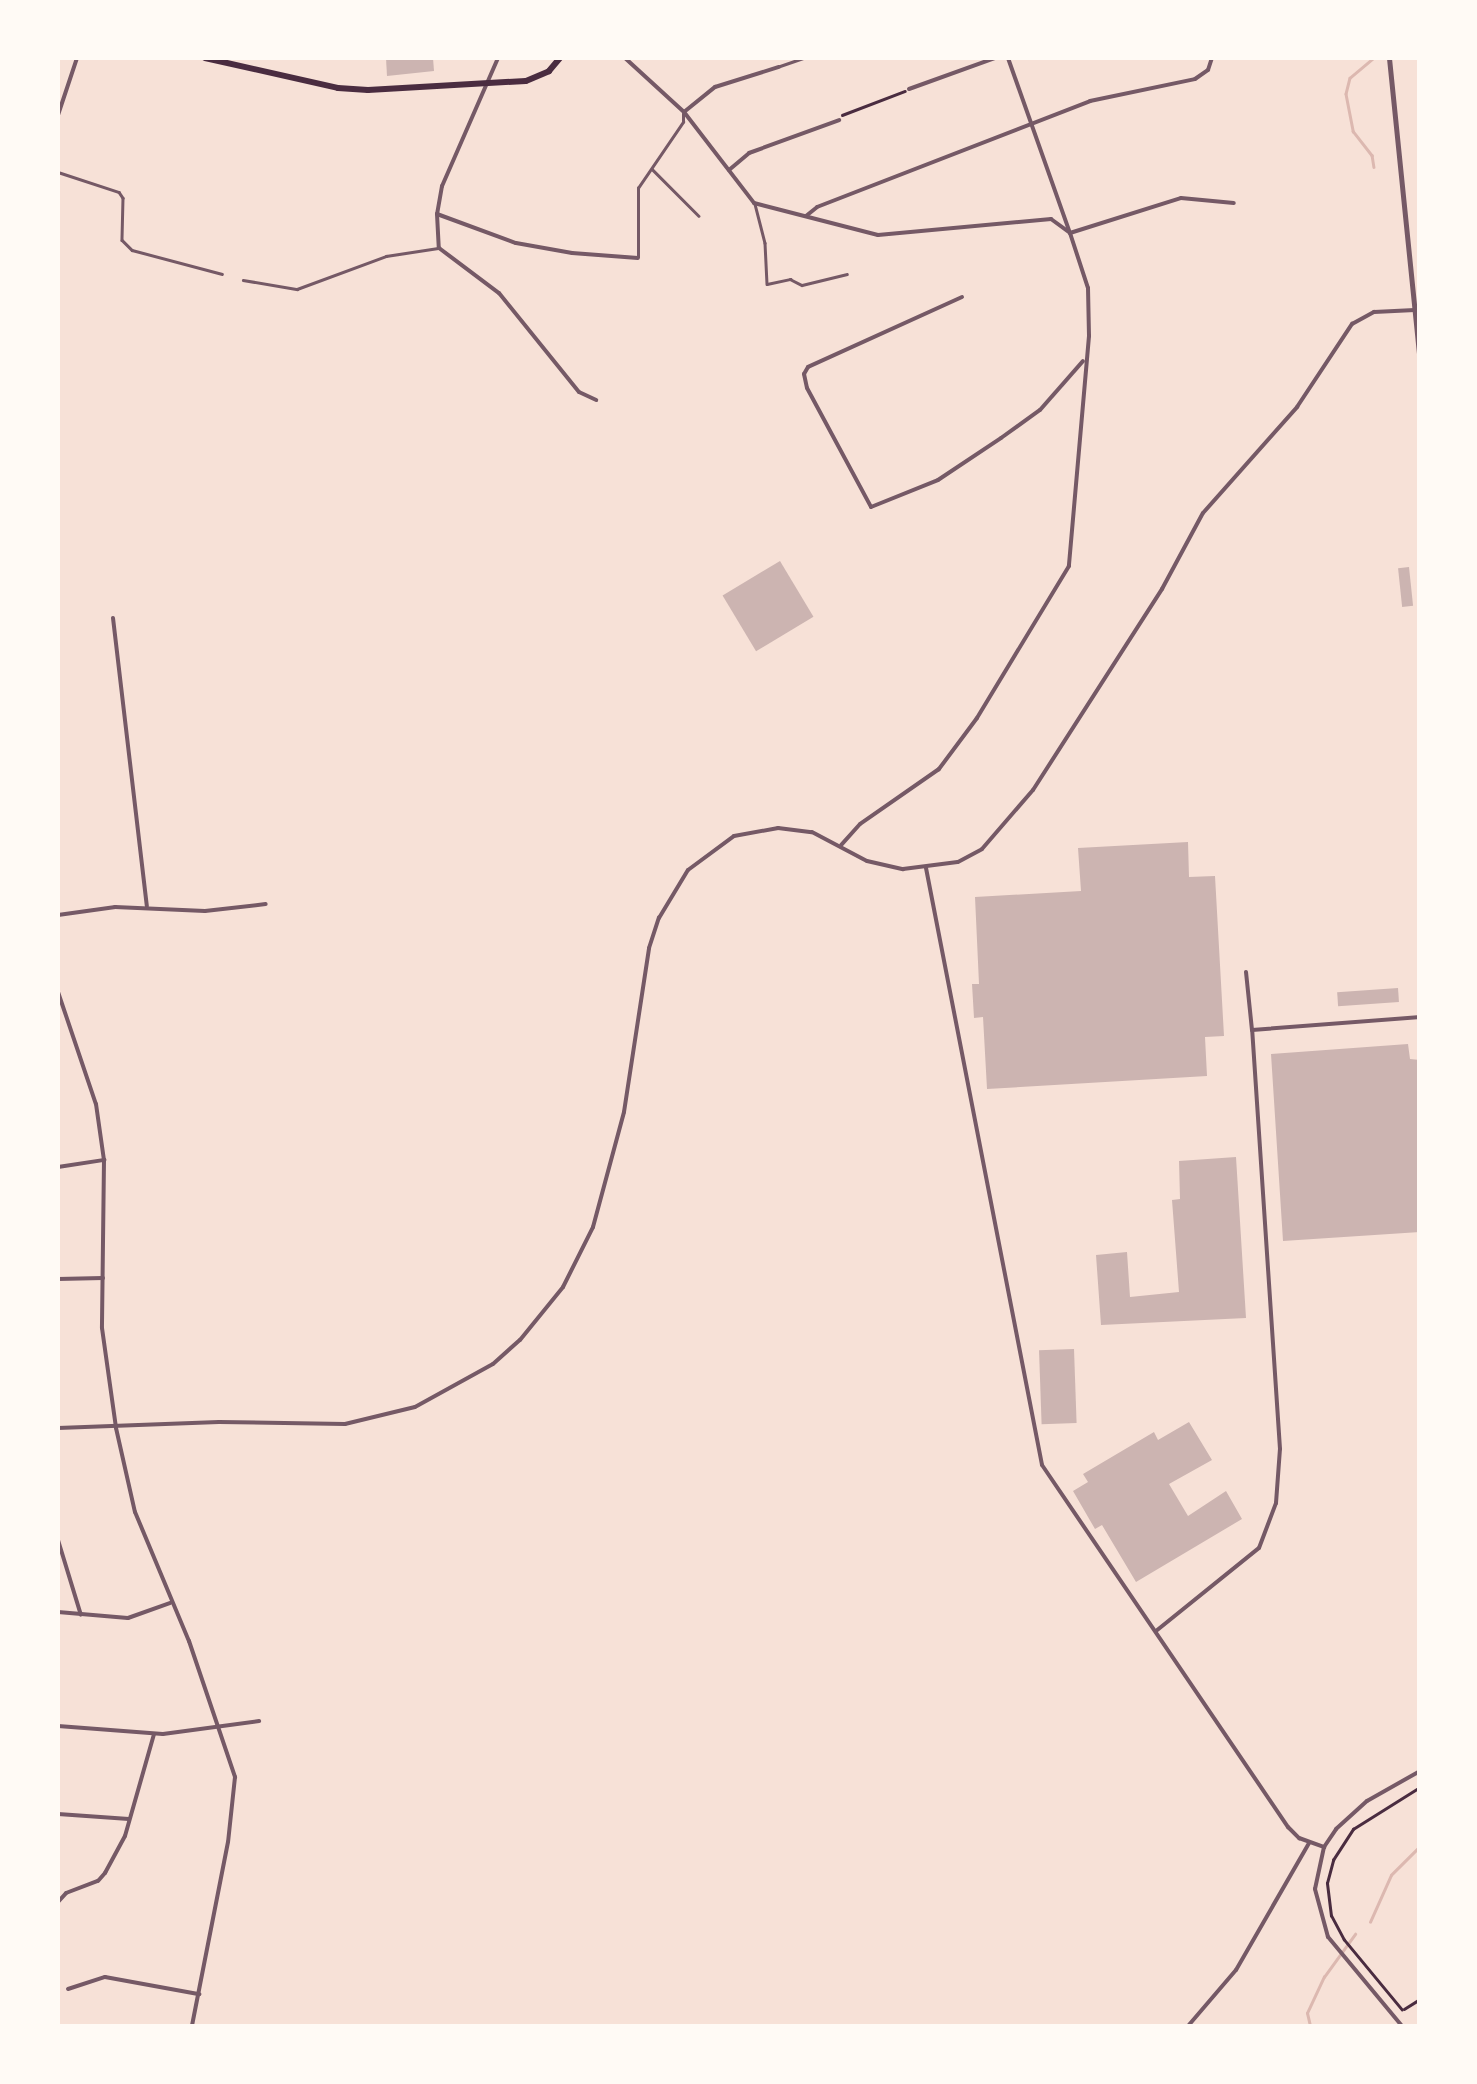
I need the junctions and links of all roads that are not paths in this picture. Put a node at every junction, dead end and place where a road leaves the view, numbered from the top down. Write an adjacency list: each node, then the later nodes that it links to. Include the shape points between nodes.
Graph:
1 (77, 58): 15 (street)
2 (205, 58): 12 (main road, via 338,88)
3 (498, 58): 12 (street)
4 (560, 58): 12 (main road, via 526,81)
5 (625, 58): 14 (street)
6 (803, 58): 11 (lane)
7 (995, 58): 13 (street)
8 (1008, 58): 17 (street)
9 (1212, 58): 17 (street, via 1196,79 1090,101)
10 (1389, 58): 33 (street)
11 (779, 67): 14 (street, via 715,87)
12 (487, 84): 23 (street, via 442,186)
13 (909, 90)
14 (684, 112): 18 (lane); 19 (street)
15 (58, 116)
16 (839, 120): 19 (street, via 749,154)
17 (1034, 126): 25 (street); 26 (street)
18 (650, 168): 24 (lane); 28 (lane, via 638,193)
19 (729, 170): 21 (street)
20 (58, 172): 29 (lane, via 119,192 122,240 132,250)
21 (754, 203): 25 (street); 30 (lane, via 767,284 790,279 802,285)
22 (1234, 203): 26 (street, via 1181,198)
23 (437, 214): 27 (street); 28 (street, via 516,243)
24 (699, 216)
25 (806, 216): 26 (street, via 878,235 1043,218)
26 (1070, 233): 34 (street, via 1088,288)
27 (440, 248): 31 (lane, via 386,256 297,289); 36 (street, via 498,293 578,392)
28 (638, 258)
29 (222, 274)
30 (847, 274)
31 (244, 280)
32 (962, 297): 34 (street, via 804,374 871,507 938,480 1001,438 1040,410)
33 (1415, 310): 35 (street); 39 (street, via 1374,312 1352,324 1297,407 1204,513 1162,590 1012,817 972,856)
34 (1086, 357): 38 (street, via 1063,579 939,769 860,824)
35 (1420, 361)
36 (596, 400)
37 (112, 618): 41 (street)
38 (840, 846): 39 (street, via 886,866); 52 (street, via 812,832 747,832 699,858 677,883 650,948 624,1112 593,1227 563,1287 493,1364 416,1407 345,1424)
39 (926, 868): 57 (street, via 1040,1457)
40 (266, 904): 41 (street, via 205,911)
41 (147, 906): 42 (street)
42 (58, 914)
43 (1246, 972): 46 (street)
44 (58, 992): 47 (street, via 96,1104)
45 (1420, 1017): 46 (street)
46 (1252, 1030): 57 (street, via 1280,1449 1276,1503 1259,1548)
47 (104, 1160): 48 (street); 49 (street)
48 (58, 1167)
49 (103, 1278): 50 (street); 52 (street, via 102,1328)
50 (58, 1279)
51 (58, 1428): 52 (street)
52 (116, 1428): 54 (street, via 136,1512)
53 (58, 1540): 56 (street)
54 (172, 1602): 56 (street, via 128,1618); 60 (street)
55 (58, 1612): 56 (street)
56 (81, 1614)
57 (1155, 1632): 65 (street, via 1268,1799)
58 (259, 1721): 60 (street)
59 (58, 1726): 61 (street)
60 (215, 1730): 61 (street); 69 (street, via 234,1787)
61 (154, 1734): 64 (street)
62 (1420, 1772): 66 (street, via 1351,1814)
63 (58, 1814): 64 (street)
64 (129, 1819): 67 (street, via 102,1878)
65 (1309, 1843): 66 (street); 71 (street, via 1236,1970)
66 (1324, 1847): 72 (street, via 1316,1906 1322,1928)
67 (58, 1902)
68 (68, 1989): 69 (street, via 105,1977)
69 (199, 1994): 70 (street)
70 (192, 2026)
71 (1188, 2026)
72 (1402, 2026)

